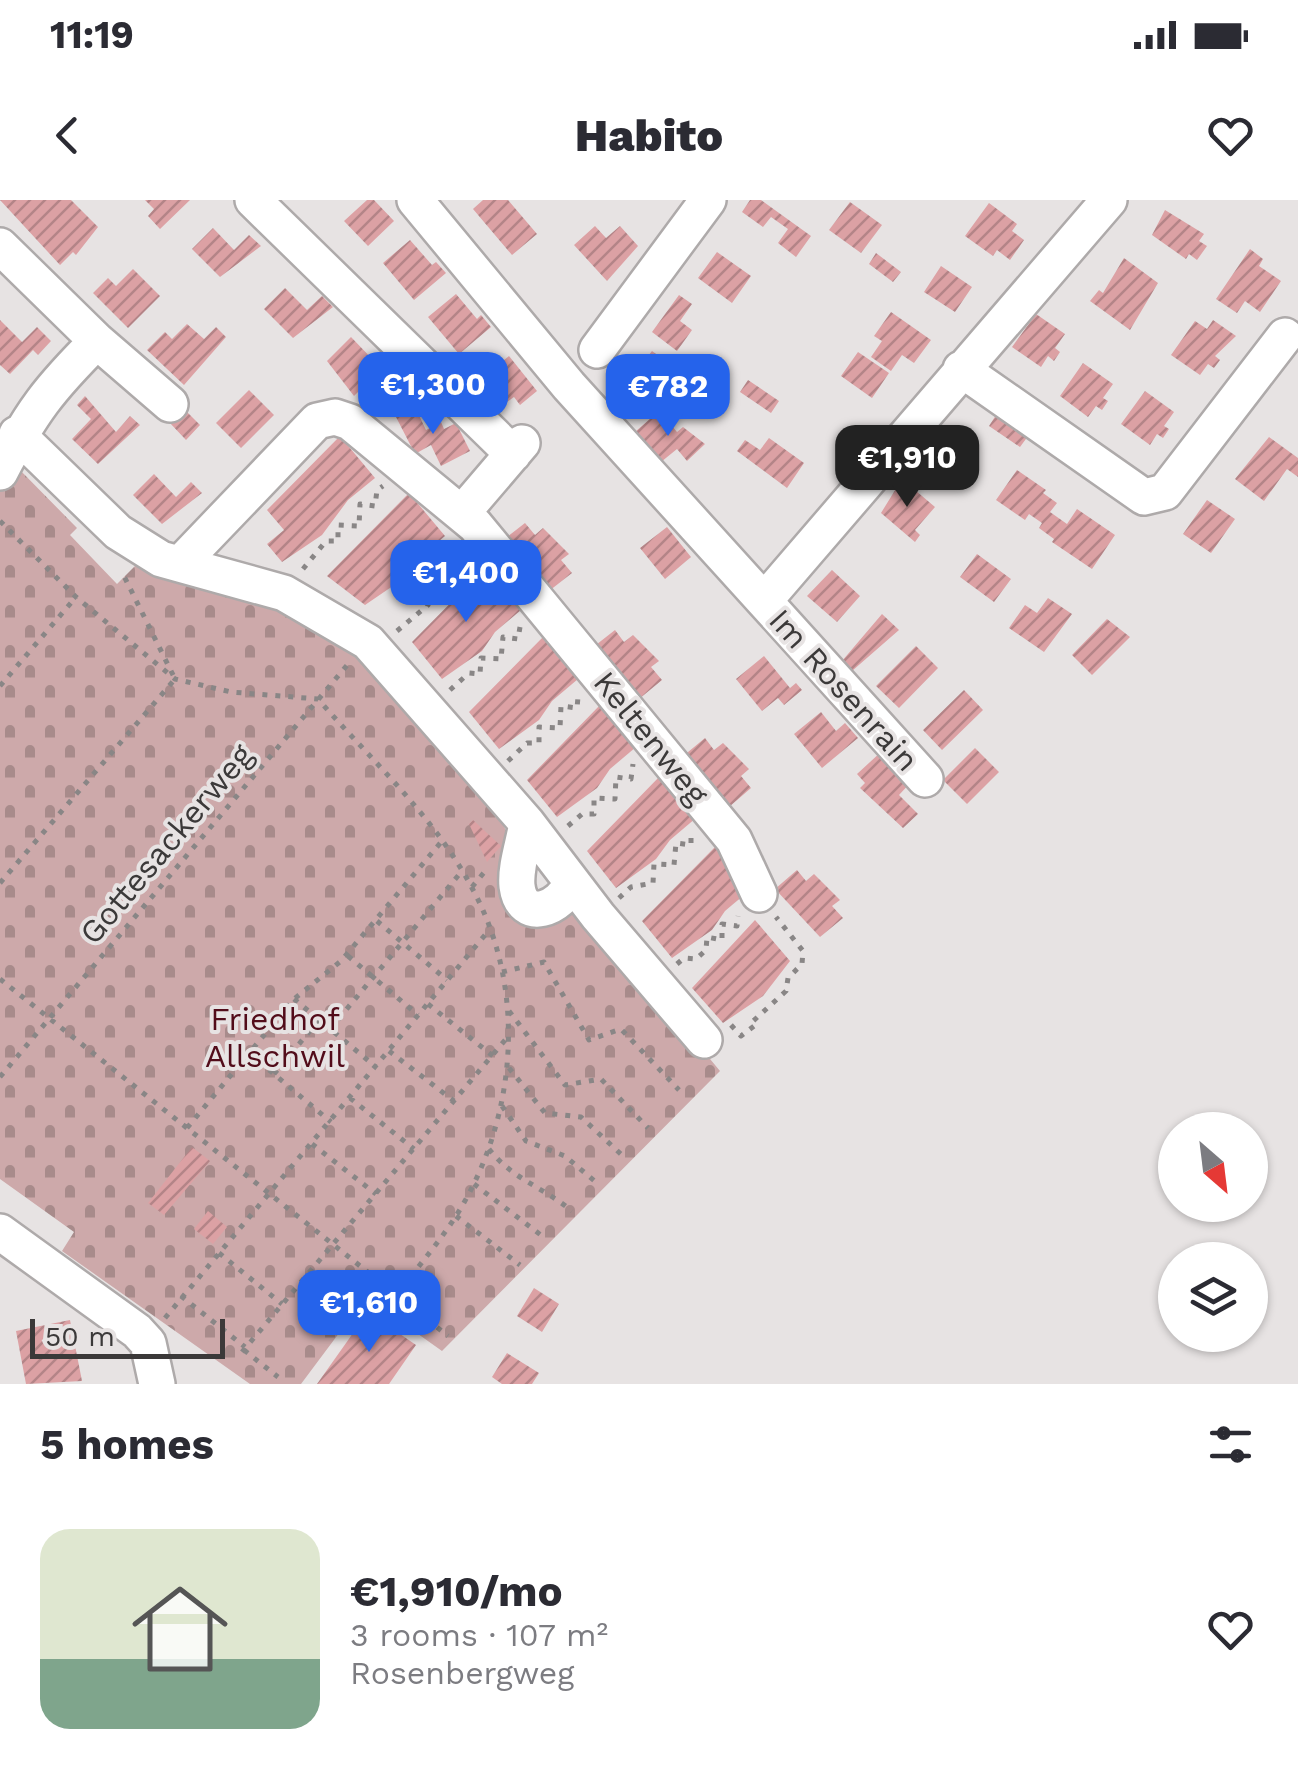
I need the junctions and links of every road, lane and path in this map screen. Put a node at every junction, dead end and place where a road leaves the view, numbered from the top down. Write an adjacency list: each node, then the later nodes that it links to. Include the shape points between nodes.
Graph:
1 (253, 200): 13 (street, via 518,449)
2 (415, 200): 19 (street, Im Rosenrain, via 569,386)
3 (708, 200): 8 (street)
4 (1109, 200): 9 (street)
5 (0, 246): 7 (street)
6 (1285, 336): 9 (street, via 1165,492 1144,497)
7 (97, 341): 10 (street); 11 (street, via 44,394)
8 (597, 350)
9 (961, 369): 19 (street)
10 (170, 404)
11 (7, 446): 15 (street)
12 (410, 473): 13 (street, Keltenweg); 16 (street, Keltenweg, via 350,422 318,422); 17 (path, via 400,484 377,490 375,506 360,504 359,526 338,525 338,541 326,541)
13 (465, 510): 20 (street, Keltenweg); 21 (path, via 455,528 474,546 459,558 465,565 449,577 442,570 430,580 436,588 423,599 428,605 396,632 386,622)
14 (0, 521): 18 (path)
15 (118, 532): 16 (street); 22 (path, via 112,551)
16 (180, 564): 17 (street)
17 (284, 593): 21 (street)
18 (76, 597): 22 (path); 24 (path)
19 (764, 601): 28 (street, Im Rosenrain)
20 (550, 616): 23 (street, Keltenweg); 26 (path, via 537,626 520,623 518,639 503,637 501,659 481,658 480,674 469,674)
21 (368, 642): 25 (path, Gottesackerweg); 26 (street)
22 (175, 679): 25 (path, via 231,692); 35 (path)
23 (608, 685): 27 (street, Keltenweg); 29 (path, via 596,696 578,692 576,708 562,706 560,728 540,727 539,743 527,743)
24 (0, 686)
25 (318, 699): 32 (path); 51 (path, Gottesackerweg)
26 (429, 709): 29 (street)
27 (664, 753): 31 (path, via 651,766 633,763 632,779 616,777 615,799 594,798 594,814); 36 (street, Keltenweg, via 734,840)
28 (925, 779)
29 (488, 780): 31 (street)
30 (691, 830): 37 (path, via 691,845 676,843 674,865 654,864 653,883 631,887)
31 (536, 834): 34 (street); 34 (street, via 517,887 522,898 532,908 557,906)
32 (442, 841): 33 (path); 38 (path)
33 (462, 870): 39 (path); 40 (path)
34 (571, 882): 37 (street)
35 (0, 883)
36 (759, 894): 46 (path, via 756,914 739,910 737,926 722,924 722,940 707,938 696,959 684,958); 55 (path, via 803,951 802,964 786,991 741,1036 732,1026 724,1031 711,1023)
37 (598, 916): 46 (street)
38 (376, 920): 40 (path); 41 (path)
39 (490, 929): 42 (path); 45 (path)
40 (402, 942): 43 (path); 45 (path)
41 (347, 955): 43 (path); 47 (path)
42 (502, 972): 49 (path); 63 (path, via 544,962 589,1040 621,1029)
43 (373, 977): 50 (path); 53 (path)
44 (0, 978): 51 (path)
45 (447, 980): 48 (path)
46 (654, 982): 55 (street)
47 (294, 999): 52 (path); 57 (path)
48 (428, 1004): 50 (path); 58 (path)
49 (507, 1008): 54 (path); 69 (path, via 566,1085 601,1079)
50 (418, 1015): 56 (path)
51 (49, 1018): 62 (path, Gottesackerweg); 68 (path)
52 (319, 1020): 53 (path); 61 (path)
53 (330, 1030): 60 (path)
54 (508, 1036): 58 (path); 59 (path)
55 (701, 1037)
56 (389, 1051): 60 (path); 65 (path)
57 (249, 1053): 61 (path); 68 (path)
58 (493, 1056): 65 (path)
59 (508, 1066): 66 (path); 73 (path, via 546,1112 581,1117)
60 (376, 1067): 64 (path)
61 (274, 1074): 67 (path)
62 (0, 1076)
63 (678, 1090)
64 (350, 1098): 67 (path); 71 (path)
65 (454, 1102): 71 (path)
66 (502, 1106): 72 (path); 75 (path, via 526,1141 565,1156)
67 (330, 1122): 70 (path)
68 (188, 1128): 76 (path)
69 (648, 1128)
70 (312, 1144): 76 (path); 77 (path)
71 (414, 1149): 77 (path)
72 (489, 1150): 74 (path); 78 (path, via 506,1171)
73 (624, 1157)
74 (474, 1184): 79 (path); 81 (path)
75 (598, 1184)
76 (270, 1194): 82 (path); 83 (path)
77 (376, 1194): 82 (path)
78 (572, 1211)
79 (456, 1216): 84 (path); 85 (path)
80 (0, 1232): 89 (street)
81 (546, 1238)
82 (333, 1244): 85 (path); 87 (path)
83 (219, 1253): 86 (path); 87 (path)
84 (520, 1265)
85 (396, 1295): 88 (path)
86 (182, 1296): 89 (path); 90 (path)
87 (282, 1304): 90 (path)
88 (448, 1336)
89 (148, 1343): 92 (street)
90 (244, 1350): 91 (path)
91 (278, 1378)
92 (157, 1384)

